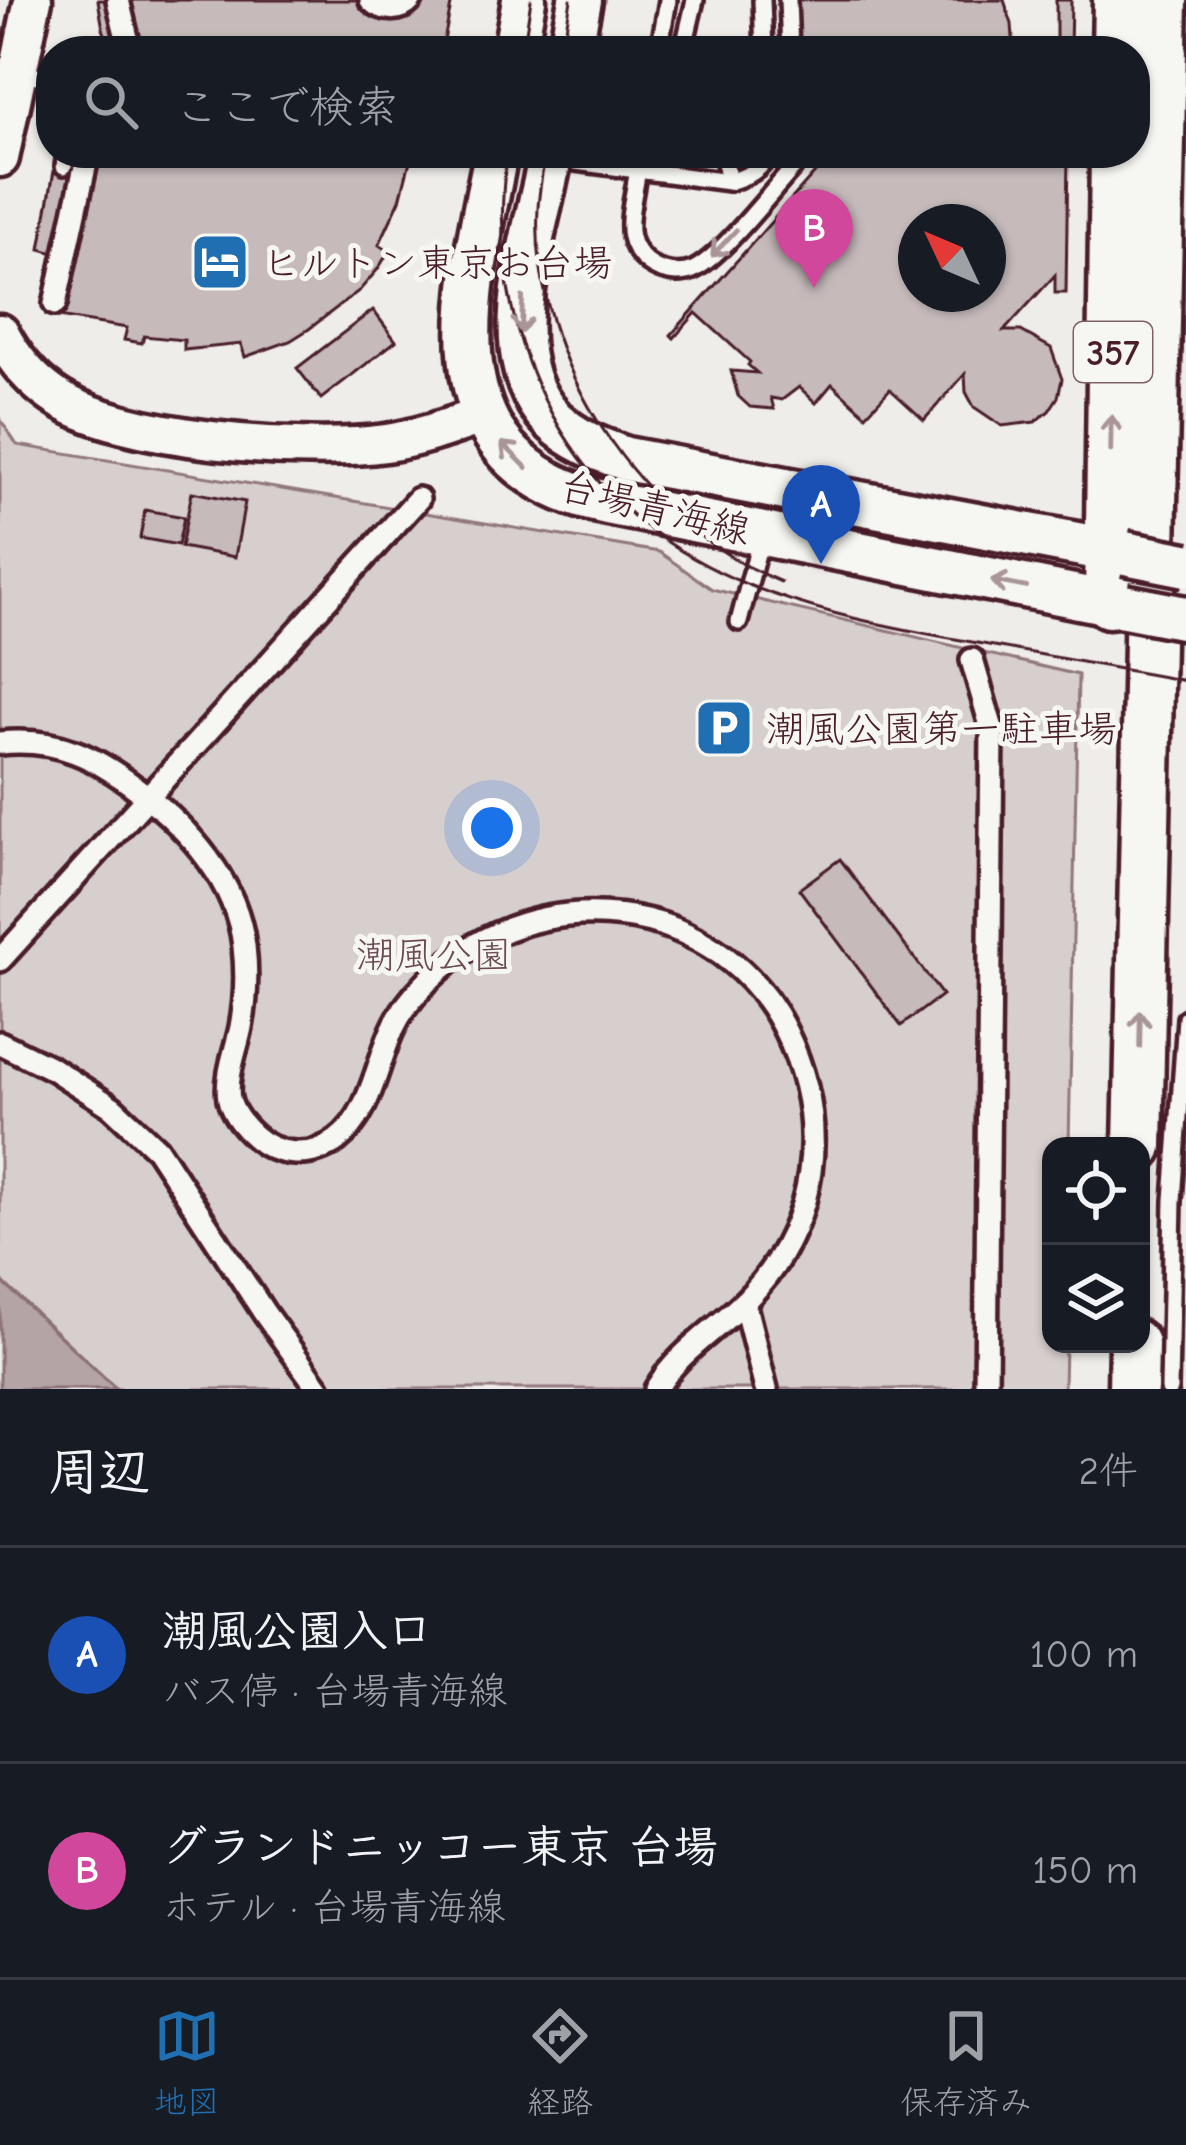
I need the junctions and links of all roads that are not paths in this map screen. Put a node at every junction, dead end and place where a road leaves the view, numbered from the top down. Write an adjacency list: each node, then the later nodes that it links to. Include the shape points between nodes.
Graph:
1 (33, 0): 21 (street)
2 (118, 0): 13 (street)
3 (371, 0): 4 (street, via 392,9)
4 (411, 0)
5 (524, 0): 14 (main road)
6 (580, 0): 15 (main road)
7 (668, 0): 16 (lane)
8 (695, 0): 17 (lane)
9 (762, 0): 18 (lane)
10 (788, 0): 19 (lane)
11 (1118, 0): 20 (highway)
12 (1163, 0): 50 (highway, 357, one-way to 12)
13 (126, 36)
14 (518, 36)
15 (574, 36)
16 (661, 36)
17 (687, 36)
18 (763, 36)
19 (789, 36)
20 (1117, 36)
21 (35, 76): 22 (street)
22 (0, 155)
23 (493, 168): 36 (main road, 台場青海線, via 467,344)
24 (549, 168): 39 (main road, 台場青海線, one-way to 39, via 520,350 531,390 572,436 626,459)
25 (616, 168): 31 (lane)
26 (639, 168): 31 (lane)
27 (726, 168): 33 (lane)
28 (758, 168): 33 (lane)
29 (794, 168): 31 (lane, one-way to 31, bridge, via 709,259 687,272 663,271 637,251 628,227)
30 (1115, 168): 39 (highway, 357, one-way to 30)
31 (638, 172): 33 (lane)
32 (68, 173): 34 (street)
33 (729, 182)
34 (56, 304)
35 (0, 333): 36 (street, via 55,397 151,429 337,448)
36 (484, 415): 38 (main road, 台場青海線, one-way to 36, via 553,486 504,447)
37 (418, 500): 46 (street)
38 (762, 534): 41 (main road, 台場青海線, one-way to 38); 43 (lane)
39 (1117, 552): 40 (main road, 台場青海線, bridge); 41 (highway, 357)
40 (1186, 565)
41 (1116, 605): 42 (main road, 台場青海線, bridge)
42 (1186, 617)
43 (739, 622)
44 (972, 660): 56 (street, via 992,729)
45 (0, 743): 46 (street, via 72,748)
46 (149, 798): 47 (street); 51 (street, via 194,842 234,904 246,978 229,1099 262,1144 288,1153 338,1140 357,1119 408,1004 441,968 503,930 581,911 624,917 698,941 738,968 793,1048 815,1145 791,1234)
47 (0, 960)
48 (1186, 1018): 58 (lane)
49 (0, 1043): 53 (street, via 112,1107 158,1149)
50 (1138, 1137)
51 (744, 1302): 54 (street, via 673,1362); 55 (street)
52 (1134, 1353): 57 (highway)
53 (319, 1389)
54 (656, 1389)
55 (766, 1389)
56 (986, 1389)
57 (1133, 1389)
58 (1169, 1389)

